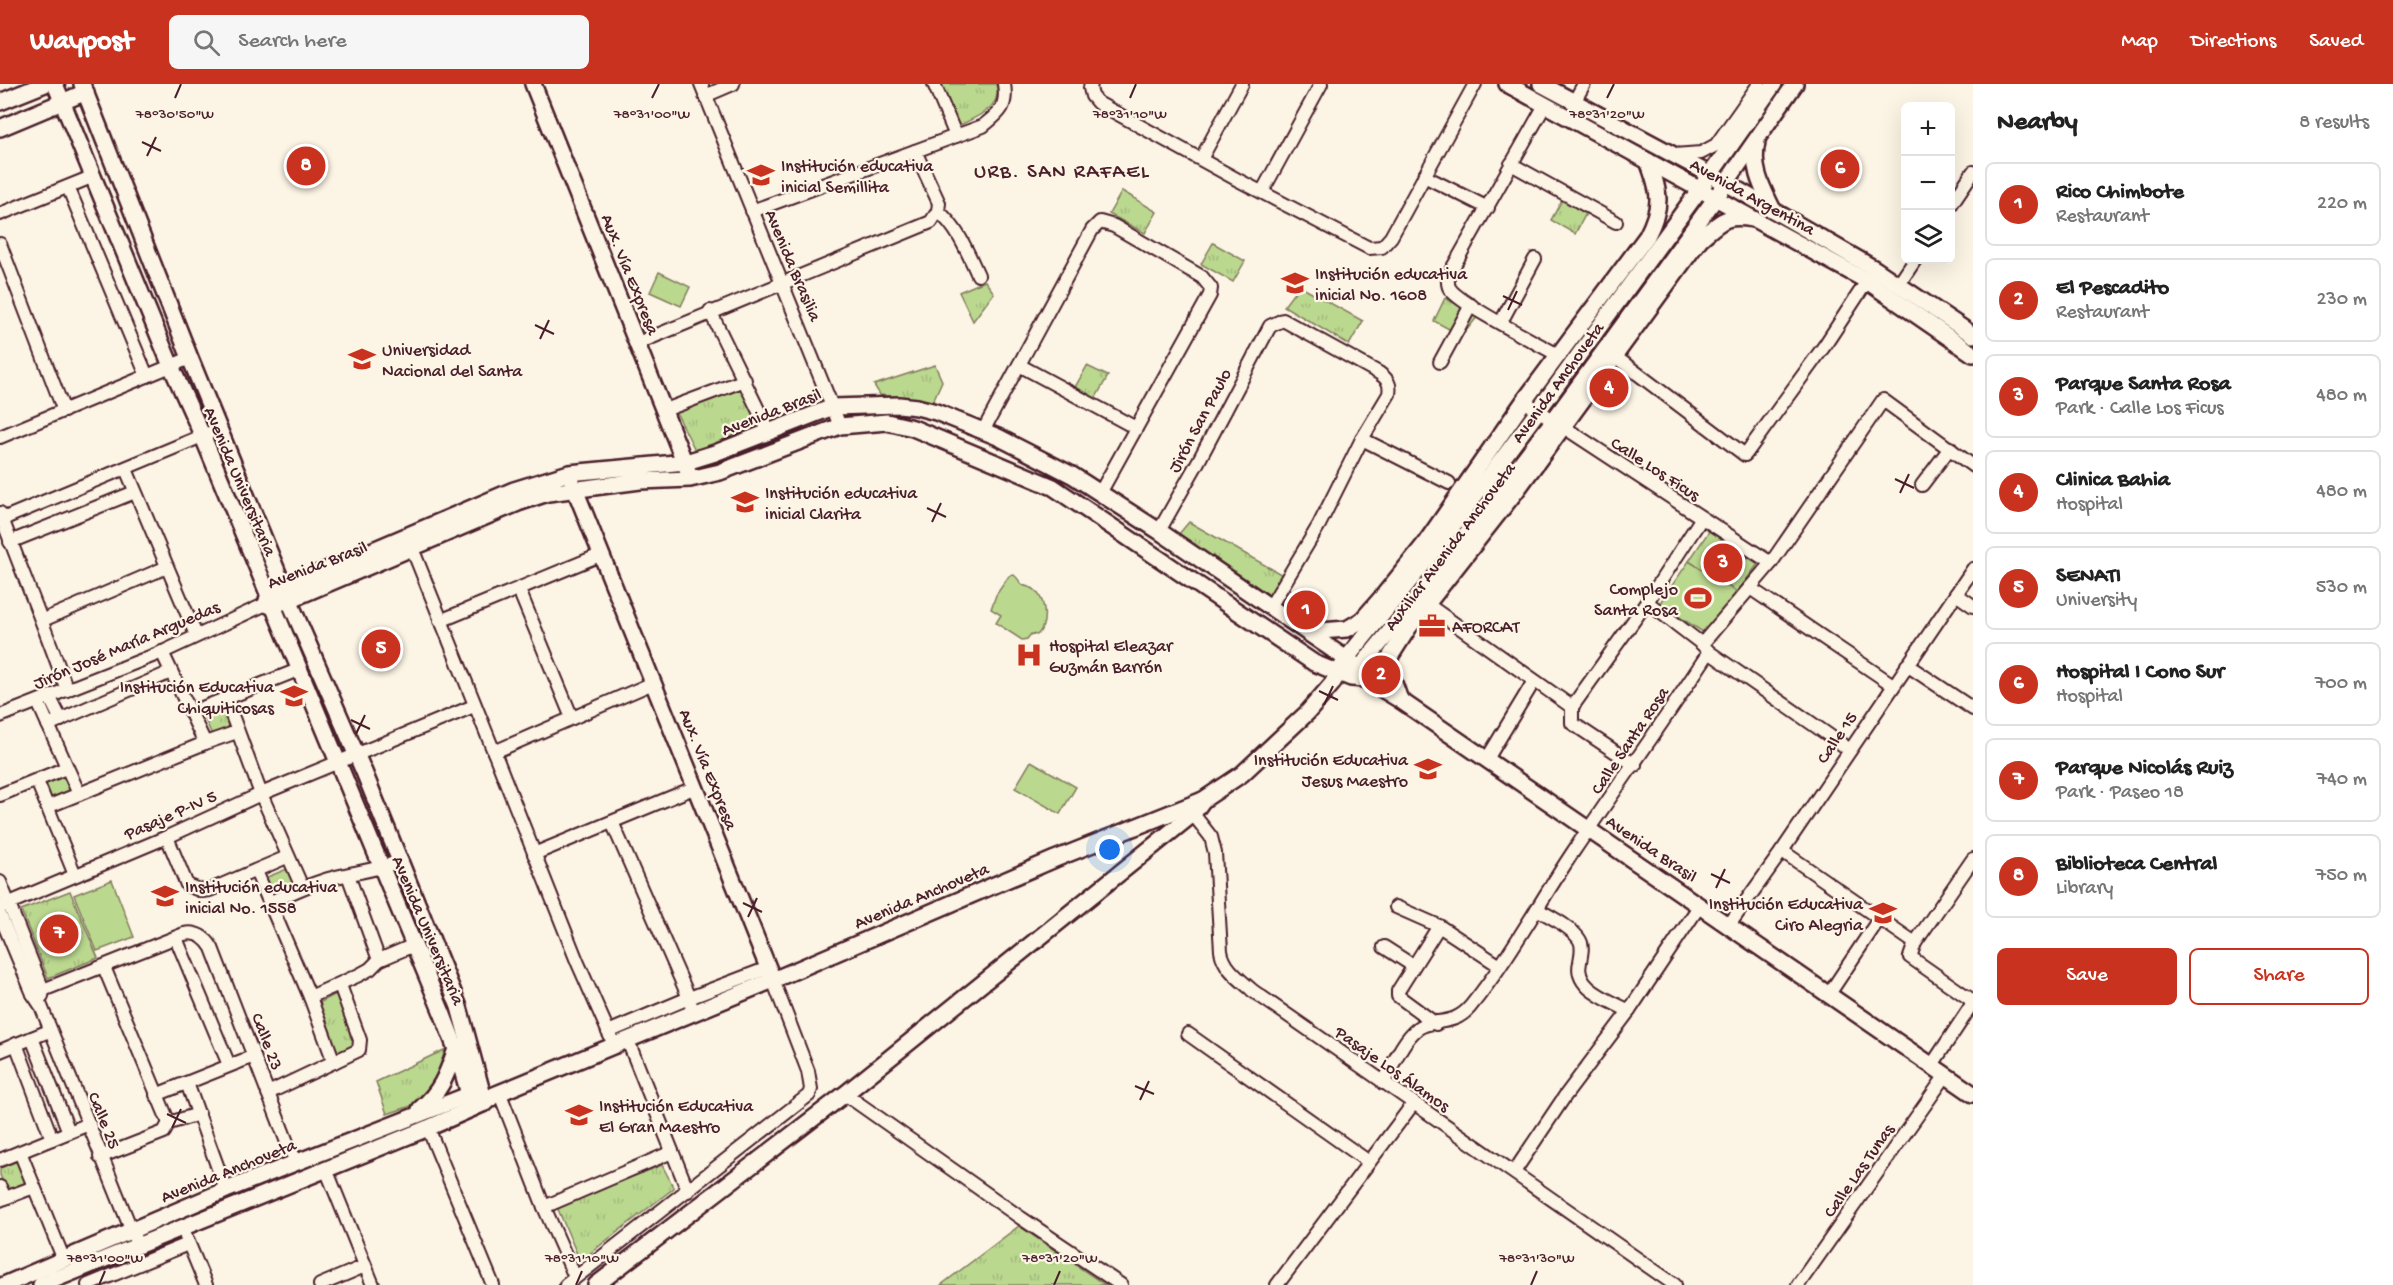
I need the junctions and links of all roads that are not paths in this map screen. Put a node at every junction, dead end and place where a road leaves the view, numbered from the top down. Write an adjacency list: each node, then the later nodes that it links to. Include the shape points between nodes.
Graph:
1 (45, 84): 20 (main road)
2 (55, 84): 19 (main road, Avenida Universitaria)
3 (733, 84): 18 (street)
4 (934, 84): 24 (street)
5 (1004, 84): 24 (street, via 1006,96 1000,113 982,126)
6 (1091, 84): 28 (street, via 1092,96 1098,103)
7 (1242, 84): 28 (street)
8 (1321, 84): 38 (street)
9 (1474, 84): 34 (street)
10 (1507, 84): 22 (main road, Avenida Argentina)
11 (1541, 84): 21 (main road, Avenida Argentina)
12 (1584, 84): 21 (street)
13 (1759, 84): 27 (street, via 1716,145 1701,153)
14 (1774, 84): 32 (main road, Avenida Anchoveta)
15 (1795, 84): 25 (main road, Avenida Anchoveta)
16 (538, 86): 59 (main road, Aux. Vía Expresa)
17 (84, 88): 19 (main road); 63 (main road, Avenida Universitaria)
18 (703, 90): 43 (street, Avenida Brasilia)
19 (64, 101): 23 (main road); 33 (main road, Avenida Universitaria)
20 (0, 102)
21 (1574, 102): 27 (main road, Avenida Argentina)
22 (1545, 105): 29 (main road, Avenida Argentina); 30 (street)
23 (0, 128)
24 (956, 136): 26 (street)
25 (1758, 136): 35 (main road, Avenida Anchoveta); 42 (main road, via 1756,173)
26 (915, 151): 43 (street); 44 (street, via 935,191)
27 (1673, 155): 32 (main road, Avenida Argentina)
28 (1201, 159): 38 (street)
29 (1648, 161): 37 (main road, Avenida Argentina); 61 (main road, Auxiliar Avenida Anchoveta, via 1659,192 1657,219)
30 (1511, 164): 41 (street); 47 (street)
31 (1973, 171): 40 (street)
32 (1710, 175): 35 (main road, Avenida Argentina); 37 (main road, Avenida Anchoveta)
33 (94, 176): 36 (street); 66 (main road, Avenida Universitaria)
34 (1424, 176): 38 (street, via 1382,247 1369,248); 41 (street)
35 (1726, 183): 39 (main road, Avenida Anchoveta); 42 (main road, Avenida Argentina)
36 (68, 187): 45 (street); 67 (street)
37 (1700, 189): 39 (main road, Avenida Argentina); 73 (main road, Avenida Anchoveta)
38 (1262, 192)
39 (1716, 197): 46 (main road, Avenida Argentina); 60 (main road, Avenida Anchoveta)
40 (1955, 198)
41 (1488, 208): 55 (street, via 1448,276 1452,292)
42 (1773, 210): 52 (main road, Avenida Argentina)
43 (752, 211): 53 (street, Avenida Brasilia)
44 (938, 211): 51 (street, via 951,221); 53 (street, via 920,228)
45 (0, 214)
46 (1753, 219): 52 (main road, Avenida Argentina); 60 (main road, Auxiliar Avenida Anchoveta, via 1736,216 1721,220 1700,239)
47 (1616, 222)
48 (0, 244): 72 (street)
49 (1535, 259): 57 (street)
50 (1912, 264): 54 (street)
51 (978, 275)
52 (1871, 275): 54 (main road, Avenida Argentina); 60 (street, via 1745,455); 62 (main road, Avenida Argentina)
53 (783, 282): 56 (street); 70 (street, Avenida Brasilia)
54 (1899, 284): 58 (main road, Avenida Argentina)
55 (1471, 305): 57 (street); 64 (street)
56 (710, 311): 59 (street); 68 (street)
57 (1501, 322): 61 (street)
58 (1973, 335)
59 (638, 343): 71 (main road, Aux. Vía Expresa)
60 (1610, 353): 75 (main road, Auxiliar Avenida Anchoveta)
61 (1558, 354): 69 (main road, Auxiliar Avenida Anchoveta)
62 (1973, 354)
63 (190, 358): 66 (street); 78 (main road, Avenida Universitaria)
64 (1440, 362)
65 (1018, 365): 77 (street); 77 (street, via 1092,230 1100,222 1114,226 1202,277 1211,288); 79 (street)
66 (171, 366): 67 (street); 83 (main road, Avenida Universitaria)
67 (147, 376): 72 (street)
68 (744, 380): 71 (street); 80 (street)
69 (1524, 401): 73 (street, Calle Los Ficus); 116 (main road, Auxiliar Avenida Anchoveta, via 1424,545 1362,620 1347,629)
70 (833, 407): 74 (main road, Avenida Brasil, via 899,405); 76 (street, Avenida Brasilia); 80 (main road, Avenida Brasil)
71 (665, 410): 86 (main road, Aux. Vía Expresa)
72 (64, 411): 82 (street)
73 (1538, 411): 75 (street, Calle Los Ficus); 120 (main road, Avenida Anchoveta, via 1434,551)
74 (936, 412): 79 (main road, Avenida Brasil); 81 (main road)
75 (1558, 424): 97 (street, Calle Los Ficus); 109 (main road, Auxiliar Avenida Anchoveta, via 1516,491)
76 (840, 426): 81 (main road, Avenida Brasil, via 887,422); 90 (main road, Avenida Brasil, via 720,472)
77 (1136, 428): 95 (street)
78 (219, 429): 83 (street); 107 (main road, Avenida Universitaria)
79 (982, 431): 95 (main road, Avenida Brasil, via 1053,464)
80 (770, 432): 86 (main road, Avenida Brasil)
81 (930, 434): 124 (main road, Avenida Brasil, via 1053,486 1289,648)
82 (0, 437)
83 (202, 437): 88 (street); 110 (main road, Avenida Universitaria)
84 (1362, 439): 91 (street); 98 (street, Jirón San Paulo, via 1389,394 1387,379 1283,320 1270,326); 113 (street)
85 (1950, 448): 87 (street); 92 (street); 102 (street, Calle Santa Rosa, via 1883,400)
86 (686, 462): 89 (main road, Avenida Brasil); 90 (main road, Aux. Vía Expresa)
87 (1973, 466)
88 (126, 469): 94 (street); 96 (street)
89 (569, 473): 93 (main road, Aux. Vía Expresa); 107 (main road, Avenida Brasil, via 513,490)
90 (690, 479): 93 (main road, Avenida Brasil)
91 (1449, 483)
92 (1922, 485)
93 (574, 489): 100 (main road, Avenida Brasil, via 518,503); 101 (main road, Aux. Vía Expresa)
94 (135, 492): 99 (street); 103 (street)
95 (1100, 493): 98 (main road, Avenida Brasil)
96 (1, 517): 99 (street)
97 (1701, 519): 102 (street, Calle Los Ficus); 111 (street)
98 (1159, 531): 113 (main road, Avenida Brasil)
99 (10, 542): 114 (street)
100 (412, 548): 107 (main road, Avenida Brasil); 115 (street)
101 (600, 555): 106 (street); 126 (main road, Aux. Vía Expresa)
102 (1771, 563): 105 (street, Calle Santa Rosa)
103 (167, 567): 114 (street); 117 (street)
104 (1973, 569): 108 (street, Calle 15)
105 (1750, 588): 118 (street, Calle Santa Rosa); 127 (street)
106 (519, 590): 115 (street); 137 (street)
107 (287, 594): 110 (main road, Avenida Brasil); 144 (main road, Avenida Universitaria)
108 (1956, 594): 112 (street); 121 (street, Calle 15)
109 (1423, 601): 124 (main road, Avenida Anchoveta); 125 (street); 131 (main road, Auxiliar Avenida Anchoveta, via 1390,657 1389,669)
110 (268, 602): 117 (street, Jirón José María Arguedas); 122 (main road, Avenida Universitaria)
111 (1647, 602): 118 (street); 133 (street)
112 (1973, 606)
113 (1270, 607): 116 (main road, Avenida Brasil)
114 (43, 620): 128 (street)
115 (440, 621): 132 (street)
116 (1307, 632): 120 (main road, Avenida Brasil)
117 (196, 635): 119 (street, Jirón José María Arguedas)
118 (1706, 648): 142 (street); 147 (street, Calle Santa Rosa)
119 (162, 652): 123 (street); 128 (street, Jirón José María Arguedas)
120 (1346, 659): 124 (main road, Avenida Anchoveta)
121 (1907, 665): 127 (street, Calle 15); 134 (street)
122 (298, 670): 129 (street); 146 (main road, Avenida Universitaria)
123 (171, 672): 135 (street); 138 (street)
124 (1349, 677): 131 (main road, Avenida Brasil); 154 (main road, Avenida Anchoveta, via 1242,774)
125 (1534, 681): 133 (street); 145 (street)
126 (653, 683): 137 (street); 150 (main road, Aux. Vía Expresa)
127 (1893, 685): 142 (street, Calle 15)
128 (67, 690): 130 (street, Jirón José María Arguedas)
129 (226, 699): 135 (street); 140 (street)
130 (44, 700): 136 (street, Jirón José María Arguedas); 138 (street); 139 (street)
131 (1400, 700): 145 (main road, Avenida Brasil)
132 (474, 706): 143 (street); 144 (street, Pasaje P-IV 5)
133 (1572, 707): 147 (street, via 1572,723)
134 (1973, 709)
135 (192, 712): 141 (street)
136 (0, 715)
137 (572, 718): 143 (street)
138 (61, 720): 139 (street)
139 (48, 726): 148 (street)
140 (237, 732): 141 (street); 152 (street)
141 (205, 743): 151 (street)
142 (1850, 750): 160 (street, Calle 15)
143 (494, 752): 161 (street)
144 (356, 755): 146 (street, Pasaje P-IV 5); 164 (main road, Avenida Universitaria)
145 (1487, 759): 158 (main road, Avenida Brasil)
146 (336, 763): 152 (street, Pasaje P-IV 5); 165 (main road, Avenida Universitaria)
147 (1635, 765): 158 (street, Calle Santa Rosa)
148 (66, 768): 149 (street); 151 (street)
149 (37, 781): 153 (street); 155 (street)
150 (696, 787): 157 (street); 188 (main road, Aux. Vía Expresa)
151 (79, 794): 155 (street)
152 (261, 794): 159 (street, Pasaje P-IV 5); 162 (street)
153 (0, 795)
154 (1203, 800): 156 (main road); 188 (main road, Avenida Anchoveta)
155 (47, 807): 167 (street)
156 (1193, 814): 212 (street, Pasaje Los Álamos, via 1211,837 1215,853 1223,962 1253,992); 214 (main road)
157 (612, 822): 161 (street); 193 (street)
158 (1590, 829): 173 (main road, Avenida Brasil); 175 (street, Calle Santa Rosa)
159 (166, 837): 166 (street, via 187,885 202,891); 167 (street, Pasaje P-IV 5)
160 (1782, 851): 177 (street); 178 (street, Calle 15)
161 (534, 854): 199 (street)
162 (287, 857): 166 (street); 170 (street)
163 (1973, 859): 181 (street)
164 (400, 861): 165 (street); 217 (main road, Avenida Universitaria, via 459,1007)
165 (382, 868): 168 (street); 182 (main road, Avenida Universitaria)
166 (256, 871): 171 (street)
167 (75, 875): 172 (street, Pasaje P-IV 5)
168 (348, 875): 170 (street); 184 (street)
169 (0, 882): 172 (street)
170 (302, 887): 171 (street)
171 (271, 902): 192 (street)
172 (4, 905): 190 (street)
173 (1700, 905): 178 (main road, Avenida Brasil); 195 (street)
174 (1395, 907): 179 (street)
175 (1537, 909): 186 (street, Calle Santa Rosa); 195 (street, via 1581,941 1579,978)
176 (0, 915): 190 (street)
177 (1881, 916): 181 (street); 191 (street)
178 (1729, 925): 191 (main road, Avenida Brasil)
179 (1439, 926): 185 (street); 186 (street)
180 (176, 938): 187 (street); 206 (street, Calle 23, via 189,933 200,936 212,948); 208 (street)
181 (1915, 943): 194 (street, via 1910,954 1912,960)
182 (414, 945): 184 (street); 204 (main road, Avenida Universitaria)
183 (1384, 947): 185 (street)
184 (379, 960): 189 (street)
185 (1412, 965): 197 (street, via 1398,996)
186 (1500, 966): 197 (street, Calle Santa Rosa, via 1468,1009 1457,1018)
187 (104, 967): 190 (street); 216 (street)
188 (770, 974): 193 (street); 196 (main road, Avenida Anchoveta); 236 (street, Aux. Vía Expresa, via 811,1081 809,1095)
189 (340, 984): 192 (street); 207 (street, via 361,1046)
190 (38, 992): 198 (street, Calle 25)
191 (1829, 994): 209 (main road, Avenida Brasil)
192 (310, 997): 207 (street)
193 (688, 998): 196 (street); 199 (street)
194 (1973, 1002): 209 (street)
195 (1629, 1011): 233 (street)
196 (693, 1013): 203 (main road, Avenida Anchoveta)
197 (1436, 1024): 212 (street, Calle Santa Rosa, via 1417,1029)
198 (49, 1031): 201 (street); 222 (street, Calle 25)
199 (608, 1032): 203 (street)
200 (1188, 1034): 230 (street)
201 (32, 1038): 202 (street); 224 (street)
202 (16, 1044): 205 (street); 225 (street)
203 (621, 1044): 217 (main road, Avenida Anchoveta); 227 (street)
204 (456, 1049): 217 (main road, Avenida Universitaria); 220 (main road, via 437,1094)
205 (0, 1051)
206 (254, 1056): 208 (street); 213 (street, Calle 23)
207 (334, 1062): 213 (street)
208 (229, 1065): 211 (street)
209 (1932, 1065): 210 (main road, Avenida Brasil)
210 (1946, 1075): 215 (main road, Avenida Brasil); 257 (street, Calle Las Tunas)
211 (187, 1083): 216 (street); 219 (street)
212 (1383, 1083): 218 (street, Pasaje Los Álamos)
213 (268, 1093): 231 (street, Calle 23)
214 (845, 1094): 253 (main road); 254 (street)
215 (1973, 1094)
216 (156, 1095): 221 (street)
217 (484, 1098): 220 (main road, Avenida Anchoveta); 223 (main road, Avenida Anchoveta); 238 (street)
218 (1413, 1104): 230 (street); 233 (street, Pasaje Los Álamos)
219 (199, 1114): 221 (street); 235 (street)
220 (410, 1116): 231 (main road, Avenida Anchoveta)
221 (169, 1123): 228 (street, via 164,1132)
222 (89, 1124): 224 (street); 228 (street, Calle 25)
223 (428, 1128): 232 (main road, Avenida Anchoveta); 252 (street)
224 (69, 1132): 225 (street)
225 (52, 1139): 226 (street)
226 (20, 1152): 229 (street); 234 (street)
227 (672, 1152): 236 (street); 238 (street)
228 (100, 1157): 240 (street, Calle 25)
229 (0, 1161)
230 (1369, 1162): 255 (street)
231 (298, 1163): 235 (main road, Avenida Anchoveta)
232 (326, 1168): 239 (main road, Avenida Anchoveta); 244 (street)
233 (1514, 1172): 256 (street, Pasaje Los Álamos)
234 (34, 1187): 237 (street); 243 (street)
235 (226, 1190): 240 (main road, Avenida Anchoveta)
236 (688, 1191): 245 (street)
237 (2, 1195)
238 (544, 1207): 245 (street)
239 (182, 1228): 241 (street); 242 (main road, Avenida Anchoveta)
240 (132, 1230): 242 (street, Calle 25); 243 (main road, Avenida Anchoveta)
241 (188, 1244): 248 (street); 249 (street)
242 (137, 1246): 247 (main road, Avenida Anchoveta)
243 (64, 1260): 246 (main road, Avenida Anchoveta)
244 (365, 1266): 250 (street); 251 (street)
245 (570, 1281)
246 (4, 1285)
247 (41, 1285)
248 (88, 1285)
249 (206, 1285)
250 (320, 1285)
251 (373, 1285)
252 (493, 1285)
253 (596, 1285)
254 (1121, 1285)
255 (1277, 1285)
256 (1675, 1285)
257 (1798, 1285)

